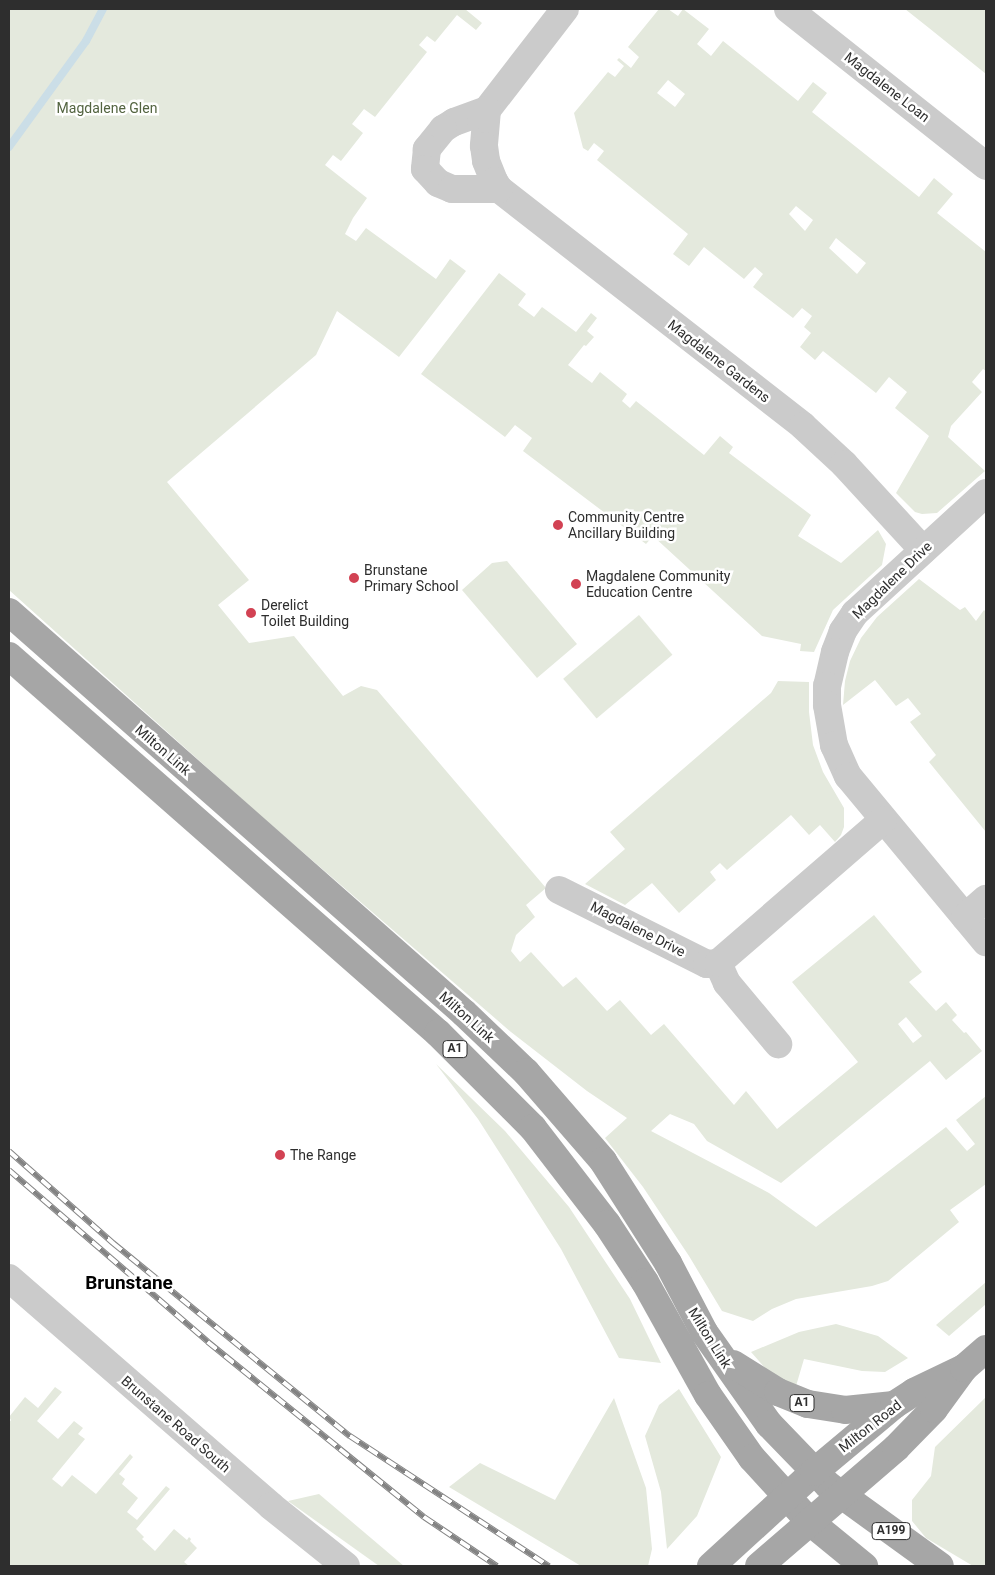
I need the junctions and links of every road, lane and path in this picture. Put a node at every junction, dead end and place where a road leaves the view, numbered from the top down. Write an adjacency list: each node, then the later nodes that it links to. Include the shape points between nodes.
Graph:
1 (565, 9): 3 (street, Magdalene Gardens)
2 (788, 9): 4 (street, Magdalene Loan)
3 (487, 110): 5 (street, Magdalene Gardens, via 483,133 486,160); 5 (street, via 443,129 427,149 425,169 438,184 452,189)
4 (986, 166)
5 (499, 189): 7 (street, Magdalene Gardens, via 803,426 844,464)
6 (986, 493): 7 (street, Magdalene Drive)
7 (923, 550): 10 (street, Magdalene Drive, via 855,613 843,630 827,686 829,718 841,766)
8 (9, 612): 19 (main road, Milton Link / A1, via 464,1013 526,1072 602,1161)
9 (9, 656): 25 (main road, Milton Link / A1, via 438,1033 532,1128 608,1224 645,1282 708,1395 752,1458)
10 (883, 820): 13 (street, Magdalene Drive); 15 (street)
11 (559, 890): 15 (street, Magdalene Drive, via 707,964)
12 (986, 899): 13 (street)
13 (965, 917): 14 (street, Magdalene Drive)
14 (986, 942)
15 (718, 963): 16 (street, via 727,983)
16 (778, 1044)
17 (9, 1278): 28 (street, Brunstane Road South, via 271,1506)
18 (986, 1349): 20 (main road, Milton Road / A1)
19 (721, 1357): 21 (main road, A1, via 778,1392 808,1404 845,1410); 23 (main road, Milton Link / A1, via 769,1424)
20 (964, 1368): 21 (main road, Milton Road / A1); 22 (main road, Milton Road / A1, via 934,1409)
21 (894, 1405): 23 (main road, Milton Road / A1)
22 (896, 1448): 24 (main road, Milton Road / A1); 26 (main road, via 874,1479 870,1499)
23 (814, 1472): 24 (main road, Milton Link / A1); 25 (main road, Milton Road / A1)
24 (841, 1495): 26 (main road, A199); 27 (main road, A1)
25 (785, 1497): 27 (main road, Milton Link / A1); 29 (main road, Milton Road)
26 (873, 1517): 32 (main road, A199)
27 (810, 1522): 30 (main road); 31 (main road, Milton Link)
28 (346, 1566)
29 (711, 1566)
30 (759, 1566)
31 (864, 1566)
32 (940, 1566)

